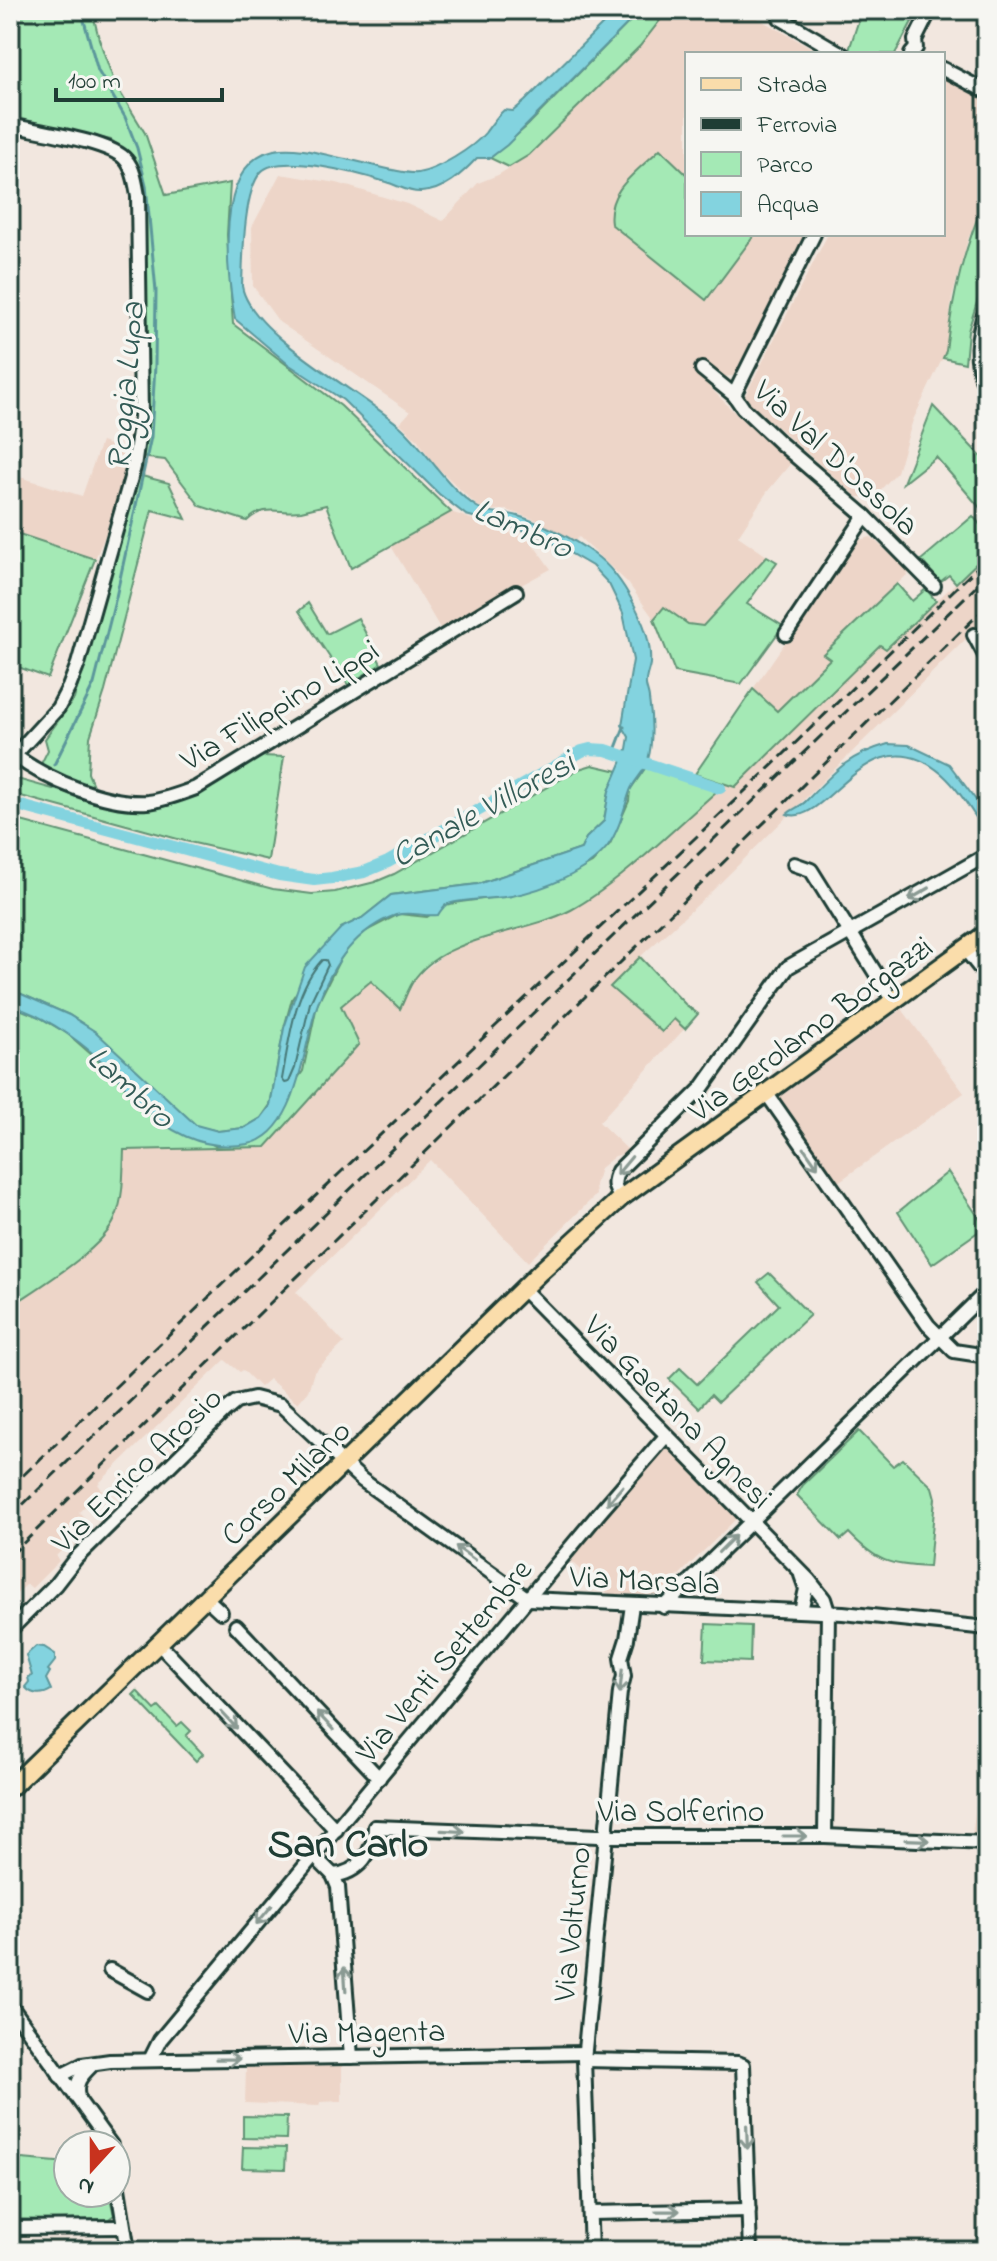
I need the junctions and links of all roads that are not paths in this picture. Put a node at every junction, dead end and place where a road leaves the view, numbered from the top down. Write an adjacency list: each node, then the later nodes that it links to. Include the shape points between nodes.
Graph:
1 (930, 10): 4 (street, via 915,40)
2 (780, 18): 3 (street)
3 (839, 52)
4 (915, 52)
5 (945, 70): 6 (street)
6 (987, 92)
7 (10, 125): 19 (street, via 78,139 127,160 136,181 139,225 141,417 134,467 69,687 58,708)
8 (813, 236): 12 (street)
9 (987, 305): 11 (street, via 976,353)
10 (702, 369): 12 (street, Via Val D'Ossola)
11 (987, 390)
12 (734, 395): 13 (street, Via Val D'Ossola)
13 (865, 516): 14 (street, Via Val D'Ossola); 16 (street)
14 (934, 586)
15 (516, 592): 19 (street, Via Filippino Lippi, via 196,788 173,797 139,802 98,795 53,780)
16 (786, 634)
17 (974, 635): 18 (street)
18 (987, 659)
19 (12, 758)
20 (987, 855): 22 (street, one-way to 22)
21 (794, 864): 22 (street, via 811,870)
22 (850, 933): 26 (street); 28 (street, one-way to 28, via 788,967 702,1088 618,1171 613,1180)
23 (987, 933): 24 (main road, Via Gerolamo Borgazzi)
24 (965, 949): 25 (street); 26 (main road, Via Gerolamo Borgazzi)
25 (987, 977)
26 (893, 1001): 27 (main road, Via Gerolamo Borgazzi)
27 (767, 1094): 28 (main road, Via Gerolamo Borgazzi); 31 (street, one-way to 31)
28 (621, 1198): 29 (main road, Corso Milano)
29 (523, 1289): 33 (street, Via Gaetana Agnesi); 34 (main road, Corso Milano)
30 (987, 1291): 31 (street)
31 (939, 1336): 32 (street, via 954,1351); 35 (street)
32 (987, 1356)
33 (666, 1436): 35 (street, Via Gaetana Agnesi); 38 (street, Via Venti Settembre, one-way to 38)
34 (344, 1463): 37 (main road, Corso Milano); 38 (street, Via Marsala, one-way to 34); 46 (street, Via Enrico Arosio, via 281,1405 263,1399 236,1402)
35 (750, 1521): 36 (street, Via Gaetana Agnesi); 40 (street, one-way to 35)
36 (797, 1569): 41 (street, via 806,1589); 43 (street, Via Gaetana Agnesi, via 820,1592)
37 (206, 1598): 42 (street); 47 (main road, Corso Milano)
38 (528, 1599): 39 (street, Via Marsala); 48 (street, Via Venti Settembre)
39 (632, 1605): 40 (street, Via Marsala); 53 (street, Via Volturno, one-way to 53, via 621,1658 624,1676)
40 (664, 1607): 41 (street, Via Marsala)
41 (801, 1611): 43 (street, Via Marsala)
42 (221, 1612)
43 (828, 1612): 45 (street, Via Marsala); 54 (street)
44 (236, 1626): 48 (street, one-way to 44)
45 (987, 1628)
46 (10, 1630)
47 (159, 1644): 49 (main road, Corso Milano); 52 (street, one-way to 52)
48 (379, 1778): 50 (street, Via Venti Settembre)
49 (10, 1788)
50 (354, 1808): 51 (street); 52 (street, Via Venti Settembre)
51 (375, 1827): 53 (street, Via Solferino, one-way to 53); 57 (street, via 366,1856 347,1873)
52 (336, 1830): 56 (street, Via Venti Settembre)
53 (607, 1836): 54 (street, Via Solferino, one-way to 54); 62 (street, Via Volturno)
54 (825, 1836): 55 (street, Via Solferino, one-way to 55)
55 (987, 1843)
56 (314, 1856): 57 (street); 63 (street, one-way to 63, via 160,2040)
57 (333, 1875): 61 (street, one-way to 57)
58 (110, 1970): 59 (street)
59 (148, 1991)
60 (10, 2005): 65 (street)
61 (351, 2057): 62 (street, Via Magenta); 63 (street, Via Magenta, one-way to 61)
62 (584, 2057): 69 (street, Via Magenta, one-way to 69, via 743,2065); 70 (street, Via Volturno)
63 (150, 2060): 64 (street, Via Magenta)
64 (92, 2065): 65 (street, Via Magenta); 66 (street, via 81,2075)
65 (60, 2076): 66 (street)
66 (78, 2097): 67 (street)
67 (101, 2129)
68 (121, 2209): 71 (street)
69 (749, 2210): 70 (street, one-way to 69); 75 (street)
70 (590, 2213): 74 (street, Via Volturno)
71 (123, 2227): 72 (street); 73 (street)
72 (10, 2228)
73 (128, 2251)
74 (591, 2251)
75 (750, 2251)

